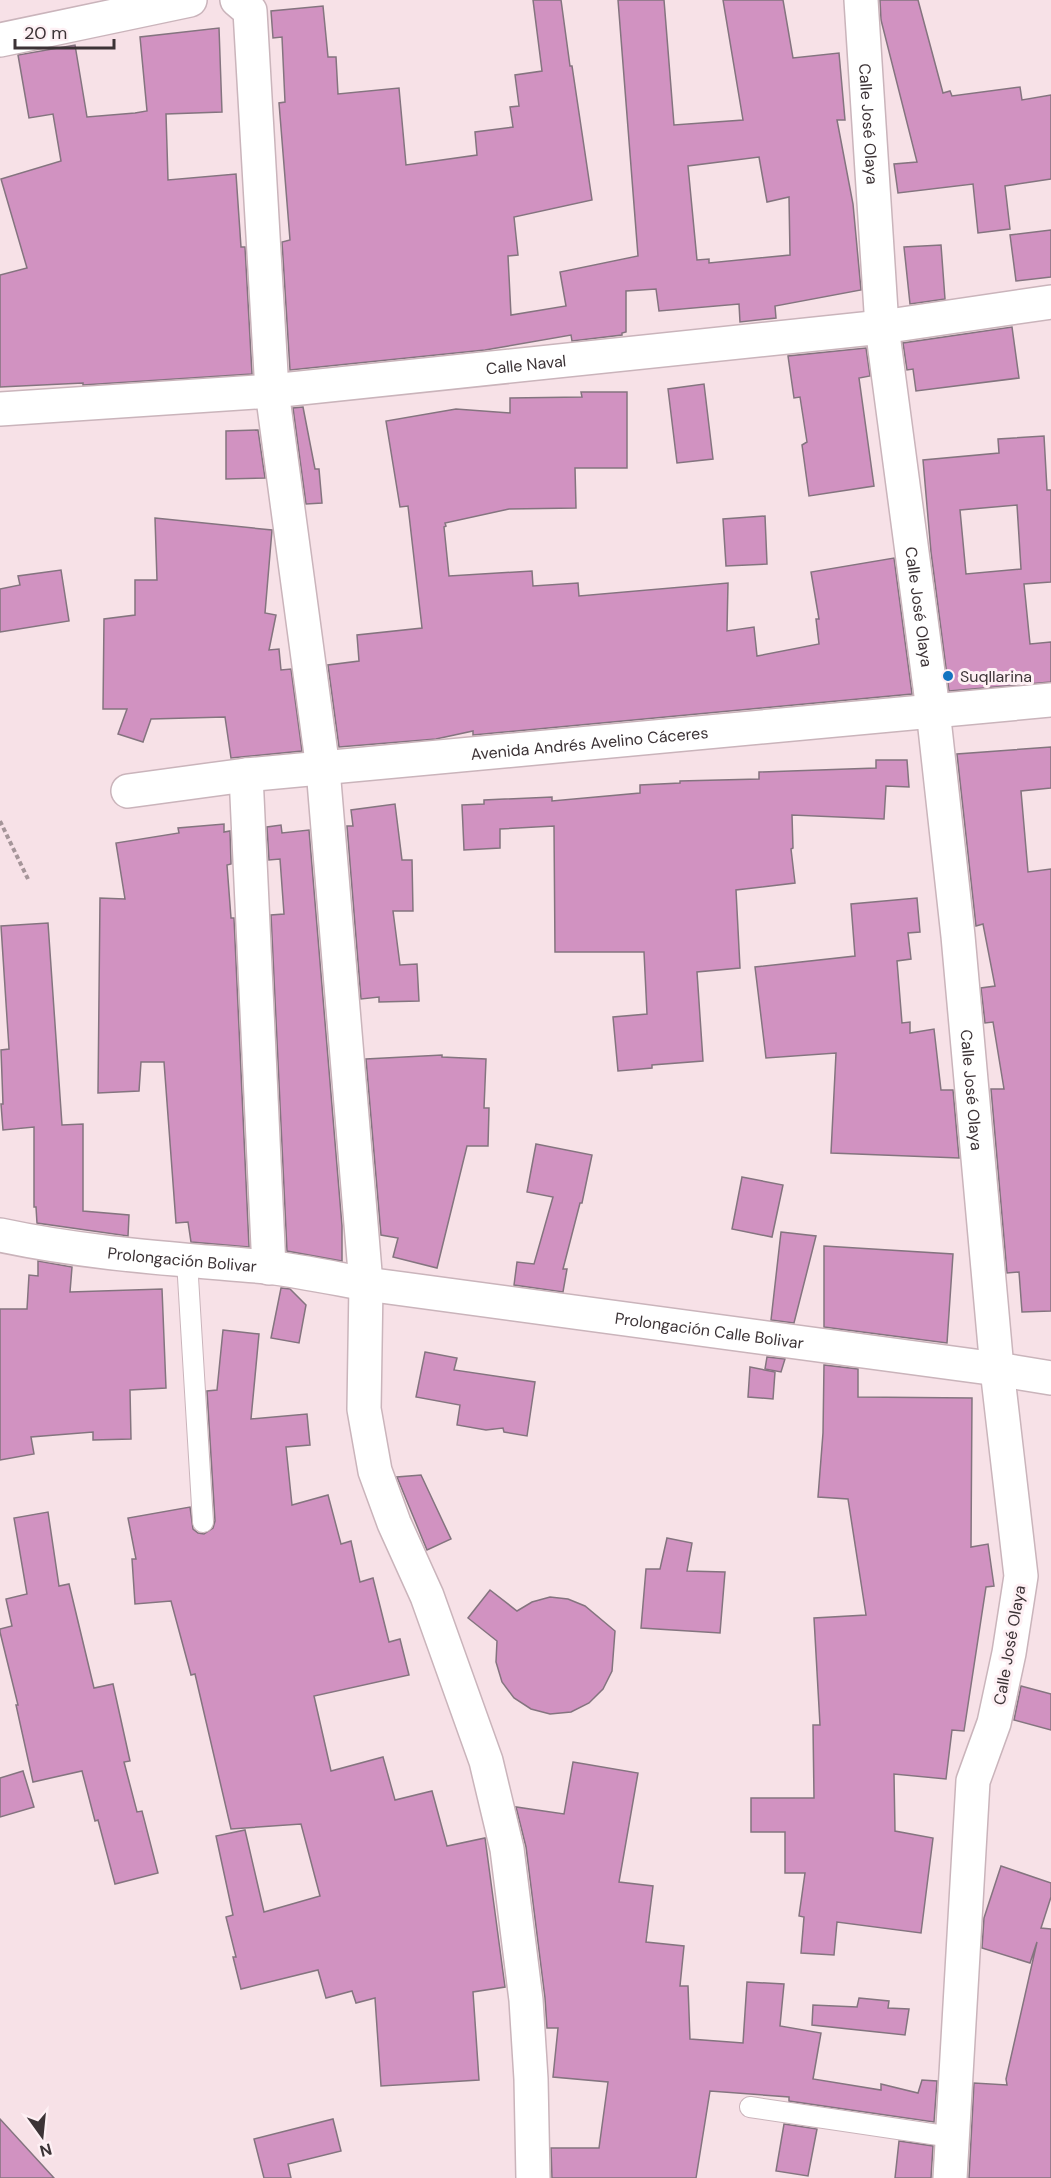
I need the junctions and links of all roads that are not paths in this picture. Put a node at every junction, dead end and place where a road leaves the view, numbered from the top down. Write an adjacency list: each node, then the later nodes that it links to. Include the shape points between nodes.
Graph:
1 (190, 0): 4 (street)
2 (237, 0): 7 (street, via 250,11)
3 (861, 0): 6 (street, Calle José Olaya)
4 (0, 40)
5 (1051, 302): 6 (street, Calle Naval)
6 (882, 327): 7 (street, Calle Naval); 10 (street, Calle José Olaya)
7 (272, 391): 8 (street, Calle Naval); 11 (street)
8 (0, 409)
9 (1051, 700): 10 (street, Avenida Andrés Avelino Cáceres)
10 (933, 710): 11 (street, Avenida Andrés Avelino Cáceres); 18 (street, Calle José Olaya)
11 (323, 769): 12 (street, Avenida Andrés Avelino Cáceres); 17 (street)
12 (246, 775): 13 (street, Avenida Andrés Avelino Cáceres); 16 (street)
13 (128, 790)
14 (0, 1235): 15 (street, Prolongación Bolivar, via 47,1245)
15 (187, 1262): 16 (street, Prolongación Bolivar); 20 (lane)
16 (269, 1268): 17 (street, Prolongación Bolivar)
17 (366, 1284): 18 (street, Prolongación Calle Bolivar); 23 (street, via 364,1409 375,1470 427,1596 486,1761 507,1849 526,2000)
18 (998, 1369): 19 (street, Prolongación Calle Bolivar); 22 (street, Calle José Olaya, via 1021,1576 994,1724 973,1781)
19 (1051, 1378)
20 (203, 1522)
21 (750, 2107): 22 (lane)
22 (952, 2137): 24 (street, Calle José Olaya)
23 (533, 2178)
24 (950, 2178)

